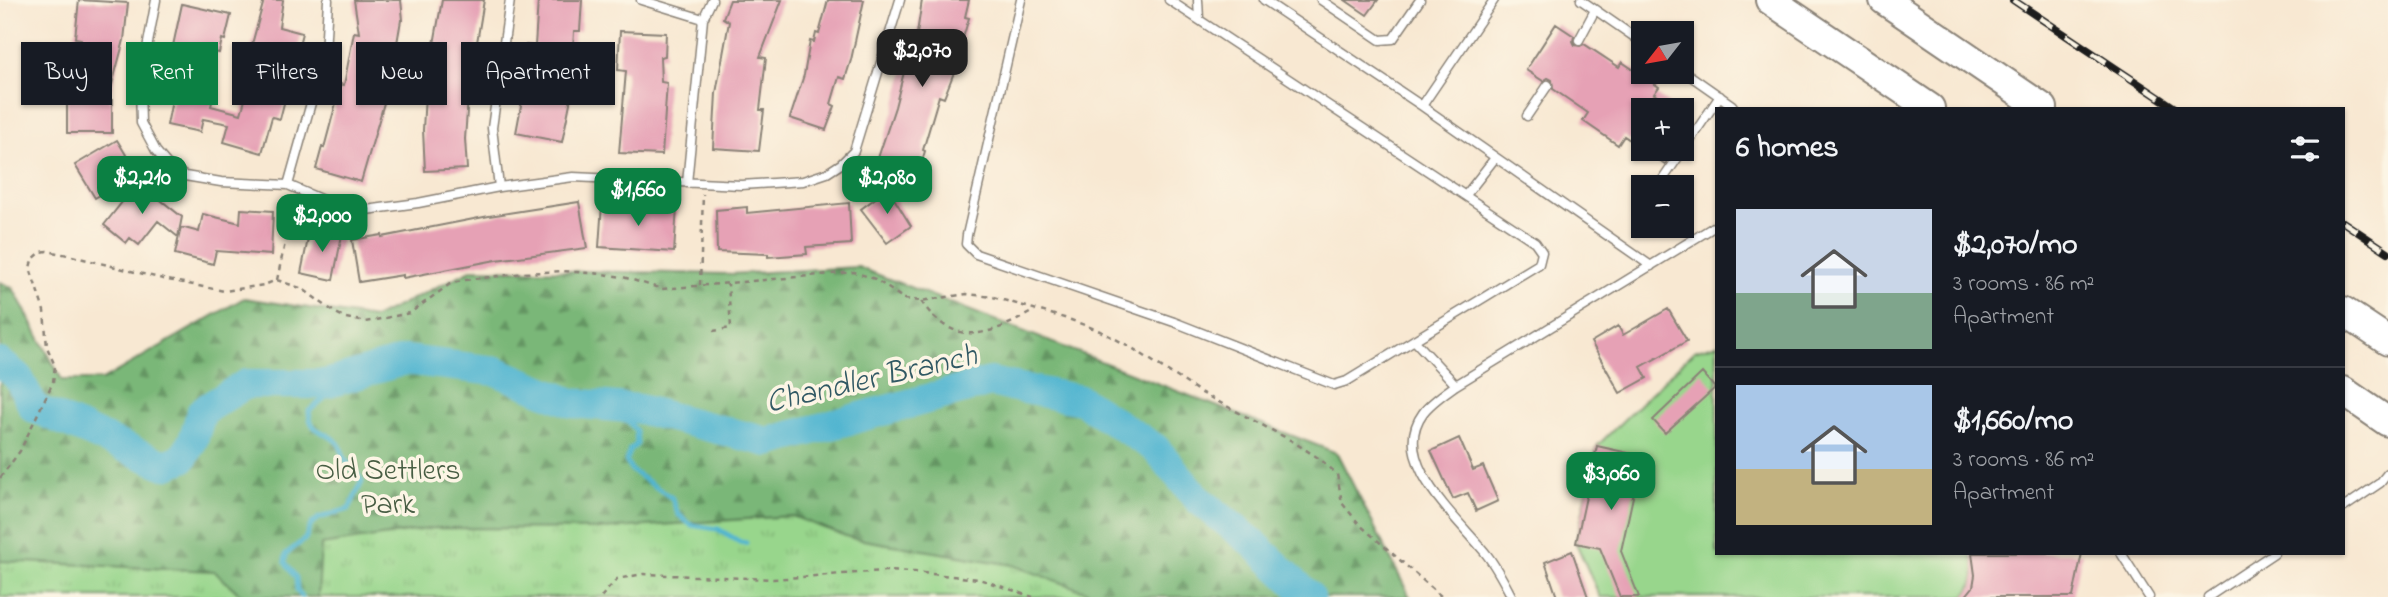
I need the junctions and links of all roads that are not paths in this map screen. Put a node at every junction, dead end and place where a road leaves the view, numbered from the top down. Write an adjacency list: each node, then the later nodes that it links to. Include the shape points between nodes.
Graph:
1 (156, 0): 33 (lane, via 139,86 141,123 156,151 185,176)
2 (328, 0): 33 (lane, via 325,53)
3 (510, 0): 34 (lane, via 492,128)
4 (640, 0): 18 (lane)
5 (712, 0): 18 (lane)
6 (900, 0): 32 (lane, via 854,151 841,164 803,181)
7 (1021, 0): 39 (lane, via 967,235 966,244 976,254 1334,385)
8 (1169, 0): 19 (lane)
9 (1198, 0): 19 (lane)
10 (1264, 0): 25 (lane)
11 (1321, 0): 12 (lane, via 1380,40 1387,40 1393,39)
12 (1420, 0)
13 (1494, 0): 25 (lane)
14 (1581, 0): 17 (lane)
15 (1770, 0): 27 (highway)
16 (1884, 0): 28 (highway)
17 (1595, 10): 20 (lane); 21 (lane)
18 (703, 19): 32 (lane)
19 (1199, 19): 35 (lane)
20 (1631, 35)
21 (1578, 40)
22 (1694, 78): 24 (lane)
23 (1548, 85): 29 (lane)
24 (1720, 96): 26 (lane); 31 (lane)
25 (1422, 106): 30 (lane)
26 (1733, 107)
27 (1929, 107)
28 (2042, 107)
29 (1527, 116)
30 (1496, 158): 35 (lane); 37 (lane)
31 (1666, 175)
32 (687, 183): 34 (lane, via 573,177)
33 (288, 185): 34 (lane, via 334,205 366,210)
34 (499, 187)
35 (1466, 195): 39 (lane, via 1535,242 1542,258 1535,267)
36 (1715, 226): 37 (lane)
37 (1651, 266): 41 (lane)
38 (2345, 312): 40 (highway)
39 (1415, 340): 41 (lane)
40 (2388, 341)
41 (1456, 385): 48 (lane, via 1423,413 1413,449 1426,481 1487,555)
42 (2345, 392): 43 (highway)
43 (2388, 422)
44 (2388, 473): 45 (lane)
45 (2345, 507)
46 (2122, 555): 49 (lane)
47 (2271, 555): 50 (lane)
48 (1512, 597)
49 (2149, 597)
50 (2208, 597)

